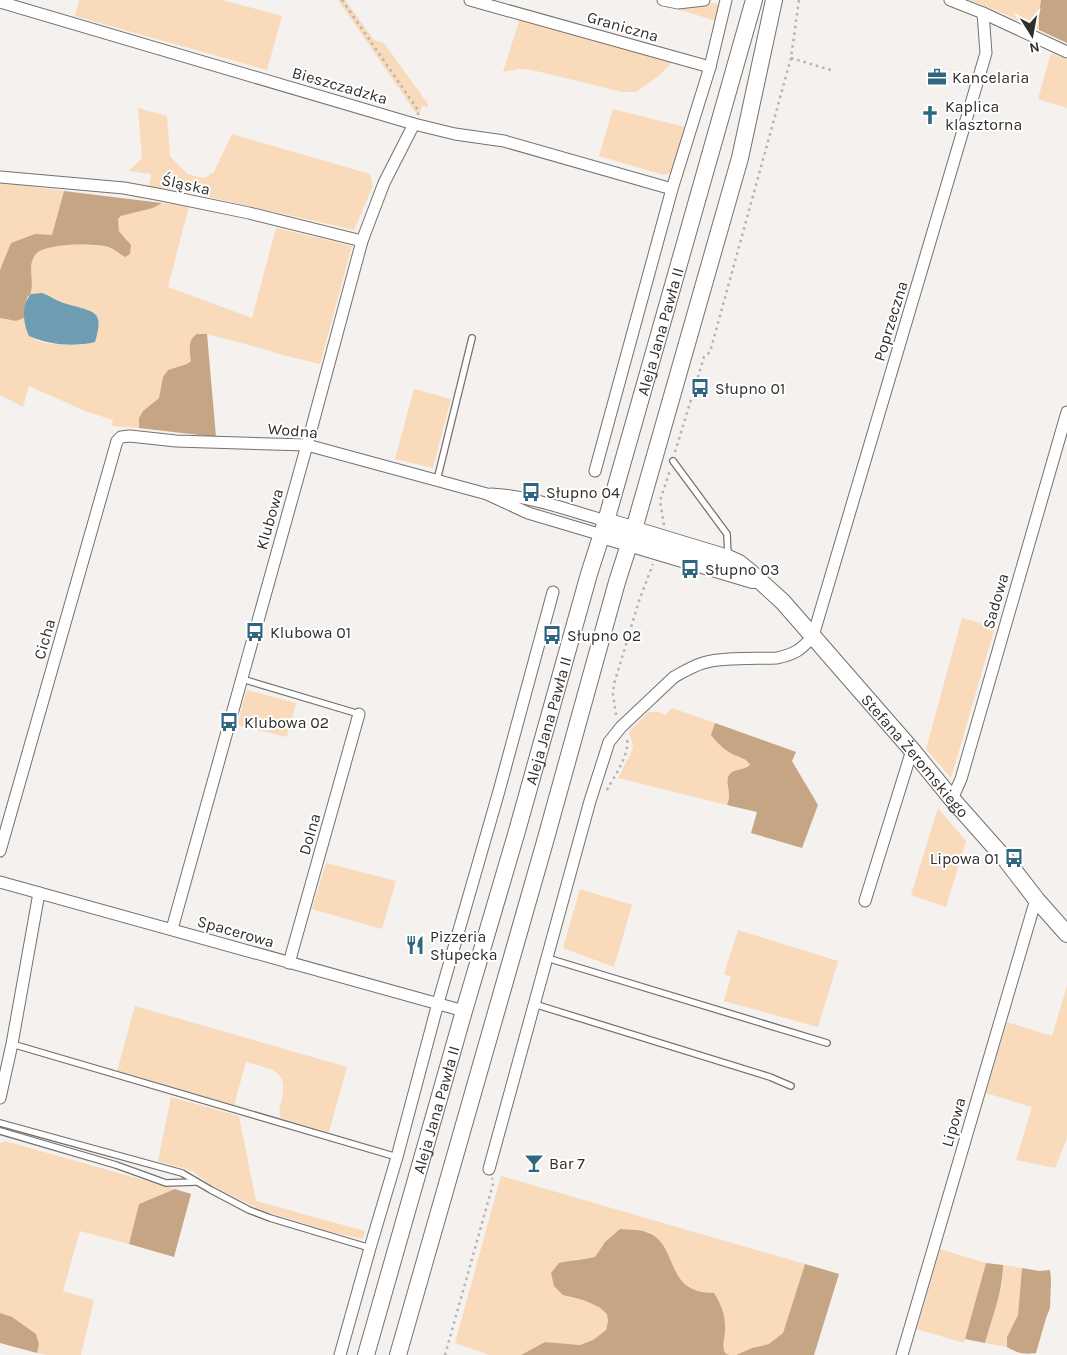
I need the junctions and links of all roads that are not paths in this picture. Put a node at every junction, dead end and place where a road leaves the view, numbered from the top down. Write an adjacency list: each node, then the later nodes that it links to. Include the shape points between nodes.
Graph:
1 (470, 0): 11 (street, Graniczna)
2 (663, 0): 3 (street, via 678,3)
3 (704, 0)
4 (726, 0): 11 (street)
5 (754, 0): 23 (main road, Aleja Jana Pawła II)
6 (774, 0): 24 (main road, Aleja Jana Pawła II, via 740,158)
7 (950, 0): 9 (street)
8 (0, 2): 12 (street, Bieszczadzka)
9 (983, 13): 10 (street); 28 (street, Poprzeczna, via 986,53)
10 (1067, 52)
11 (710, 67): 14 (street)
12 (414, 124): 14 (street, Bieszczadzka, via 504,141); 15 (street, Klubowa, via 384,183)
13 (0, 177): 15 (street, Śląska, via 124,188)
14 (672, 189): 21 (street)
15 (362, 241): 19 (street, Klubowa)
16 (472, 338): 22 (lane)
17 (1067, 412): 32 (street, Sadowa, via 961,779)
18 (121, 437): 19 (street, Wodna); 33 (street, Cicha, via 114,450)
19 (307, 445): 22 (street, Wodna); 29 (street, Klubowa)
20 (672, 461): 25 (lane, via 726,534)
21 (595, 471)
22 (437, 480): 23 (street, Wodna, via 487,494 530,499)
23 (604, 528): 24 (main road); 44 (main road, Aleja Jana Pawła II)
24 (632, 536): 25 (main road, Stefana Żeromskiego); 26 (main road, Stefana Żeromskiego); 59 (main road, Aleja Jana Pawła II)
25 (728, 558): 26 (main road, Stefana Żeromskiego)
26 (760, 582): 28 (main road, Stefana Żeromskiego)
27 (553, 592): 42 (street)
28 (813, 636): 31 (main road, Stefana Żeromskiego); 40 (street, via 804,647 786,656 714,661 682,672 621,727 609,742 598,775)
29 (242, 679): 30 (lane); 38 (street, Klubowa)
30 (359, 714): 41 (street, Dolna)
31 (912, 750): 32 (main road, Stefana Żeromskiego); 37 (street)
32 (952, 799): 36 (main road, Stefana Żeromskiego)
33 (0, 851)
34 (0, 882): 35 (street, Spacerowa)
35 (39, 893): 38 (street, Spacerowa); 46 (street)
36 (1036, 899): 39 (main road, Stefana Żeromskiego); 60 (street, Lipowa)
37 (865, 902)
38 (172, 930): 41 (street, Spacerowa)
39 (1067, 934)
40 (546, 958): 43 (street); 45 (lane)
41 (289, 963): 42 (street, Spacerowa)
42 (438, 1003): 44 (street, Spacerowa); 51 (street)
43 (534, 1004): 47 (lane); 53 (street)
44 (464, 1010): 58 (main road, Aleja Jana Pawła II)
45 (827, 1043)
46 (12, 1044): 48 (street); 51 (lane)
47 (791, 1086)
48 (0, 1098)
49 (0, 1123): 52 (lane)
50 (0, 1131): 54 (lane)
51 (397, 1157): 56 (street)
52 (148, 1164): 54 (lane); 55 (lane, via 182,1173)
53 (489, 1169)
54 (140, 1174): 55 (lane, via 166,1183)
55 (196, 1182): 56 (lane, via 270,1218)
56 (370, 1248): 57 (street)
57 (340, 1355)
58 (366, 1355)
59 (398, 1355)
60 (902, 1355)

